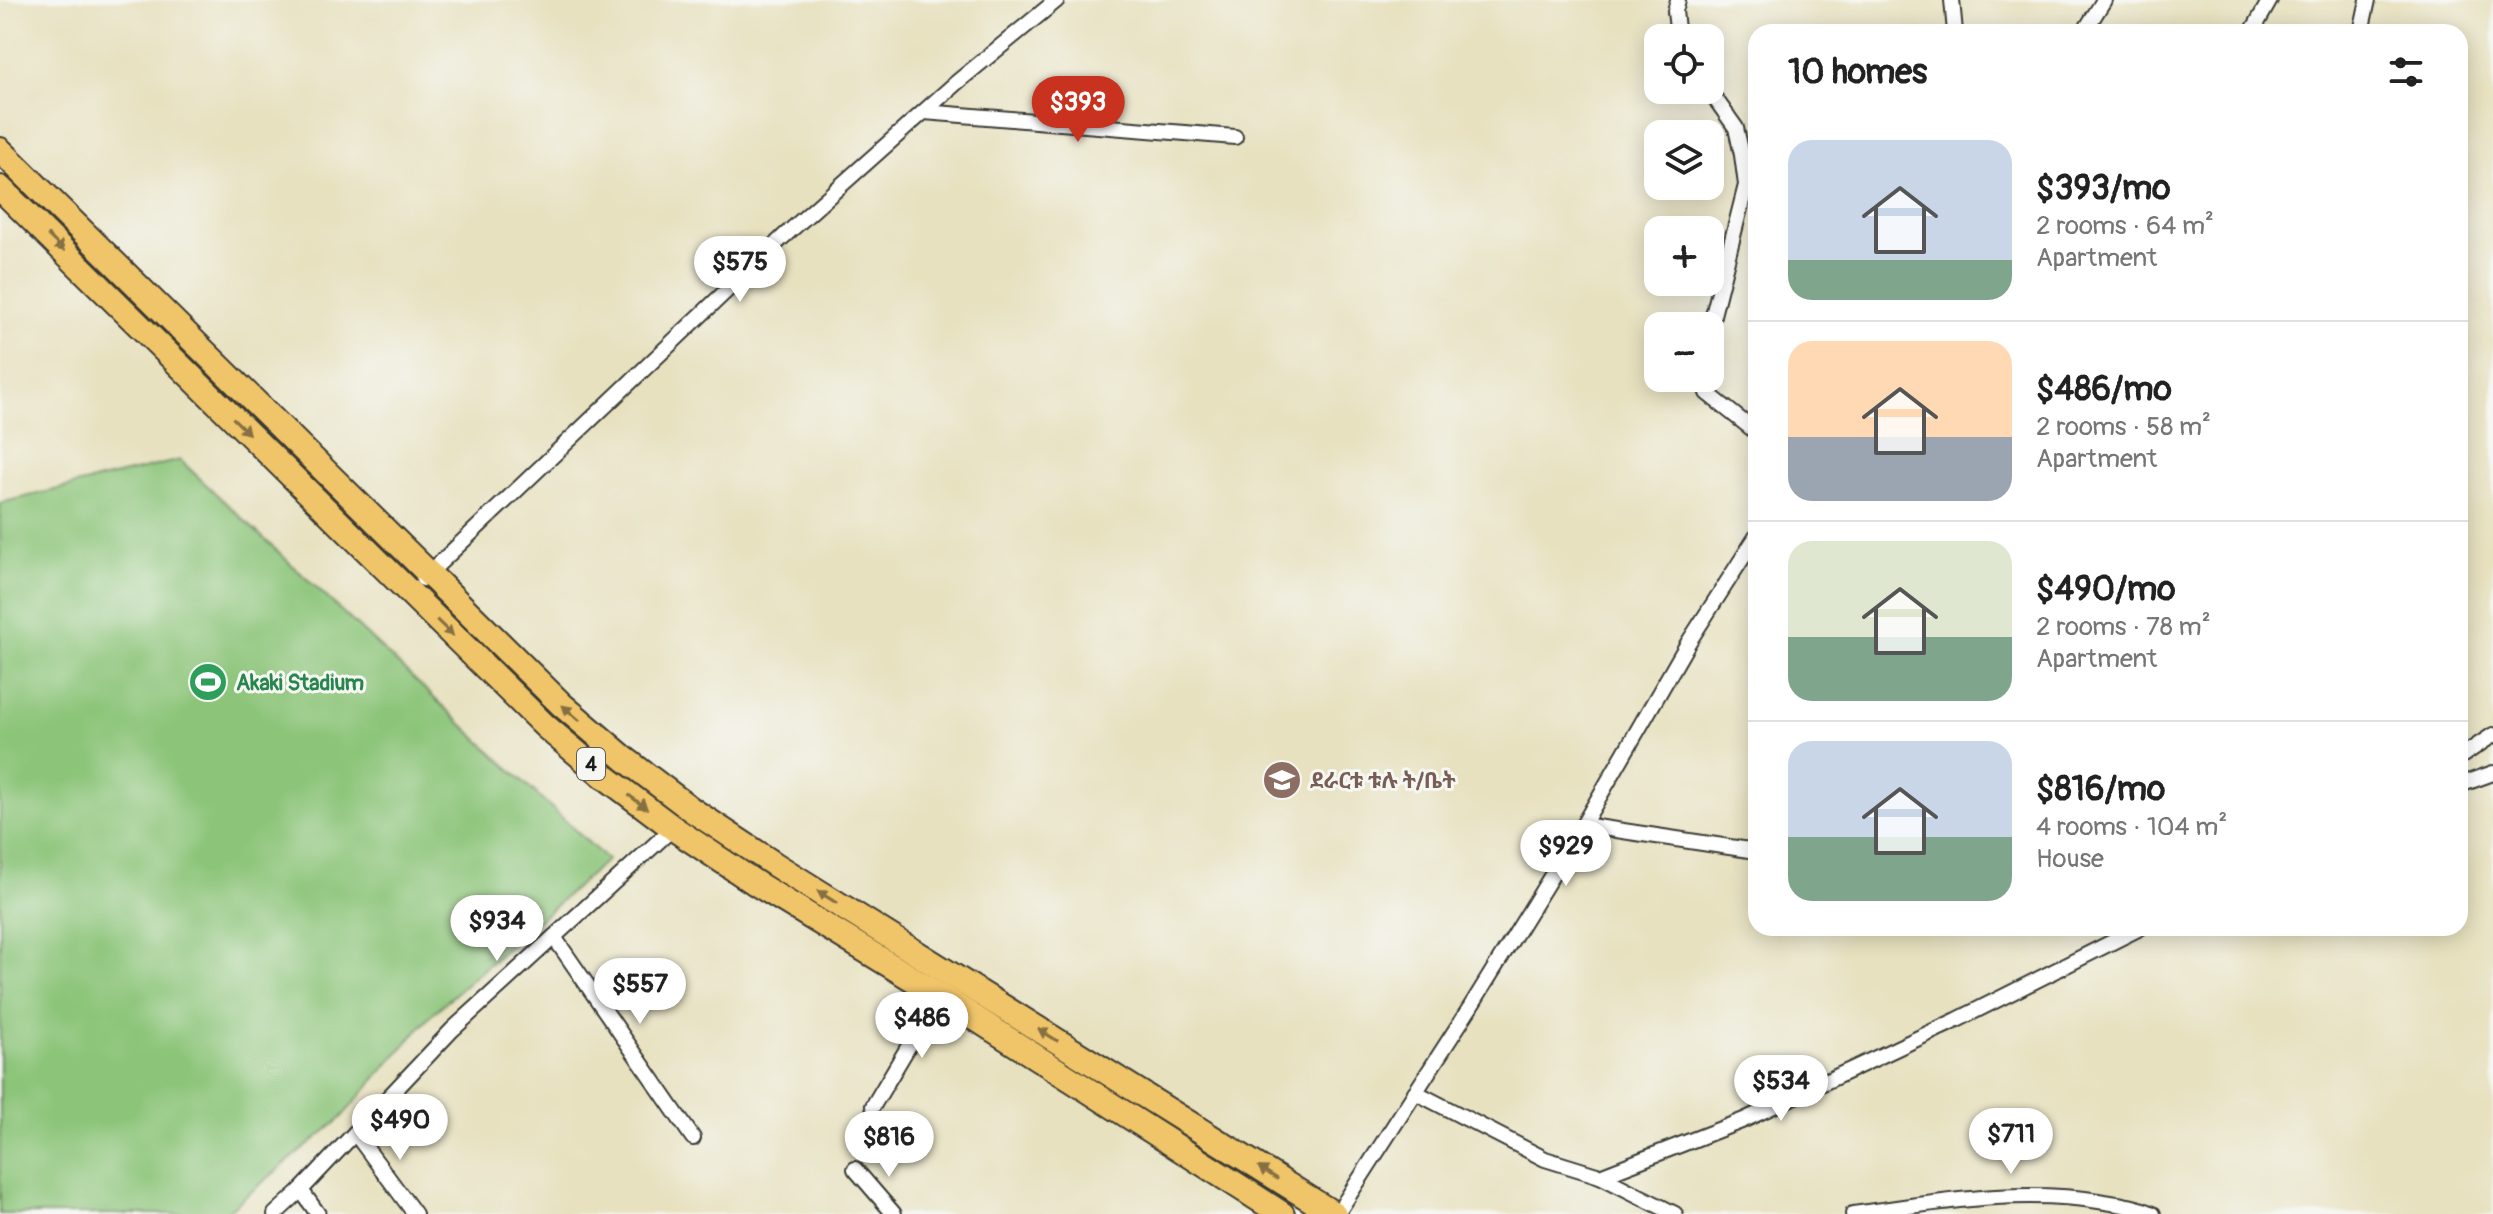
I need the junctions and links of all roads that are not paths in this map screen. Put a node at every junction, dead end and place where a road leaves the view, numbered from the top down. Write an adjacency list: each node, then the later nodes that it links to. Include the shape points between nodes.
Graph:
1 (1057, 0): 13 (street)
2 (1678, 0): 7 (street)
3 (1952, 0): 8 (street)
4 (2104, 0): 9 (street)
5 (2270, 0): 10 (street)
6 (2368, 0): 11 (street)
7 (1676, 24)
8 (1954, 24)
9 (2089, 24)
10 (2256, 24)
11 (2363, 24)
12 (1719, 104): 17 (street, via 1736,128 1746,185)
13 (924, 112): 14 (street); 21 (street, via 783,237)
14 (1235, 137)
15 (0, 150): 21 (main road)
16 (0, 188): 22 (main road, 4, one-way to 22)
17 (1714, 312)
18 (1707, 392): 19 (street)
19 (1748, 426)
20 (1748, 549): 27 (street)
21 (429, 574): 22 (street); 45 (main road, one-way to 21, via 692,810 562,705)
22 (408, 592): 28 (main road, 4, one-way to 28, via 545,726)
23 (2493, 735): 24 (street)
24 (2468, 752)
25 (2493, 773): 26 (street)
26 (2468, 782)
27 (1583, 825): 29 (street); 33 (street)
28 (673, 828): 31 (street); 32 (main road, 4)
29 (1748, 850)
30 (2124, 936): 38 (street, via 1744,1120)
31 (554, 937): 35 (street, via 452,1030); 36 (street)
32 (939, 995): 34 (street); 44 (main road, 4)
33 (1415, 1092): 38 (street, via 1545,1159); 45 (street)
34 (873, 1106)
35 (355, 1133): 39 (street); 42 (street)
36 (693, 1138)
37 (855, 1169): 43 (street)
38 (1600, 1176): 46 (street)
39 (301, 1190): 40 (street); 41 (street)
40 (275, 1214)
41 (318, 1214)
42 (415, 1214)
43 (894, 1214)
44 (1282, 1214)
45 (1336, 1214)
46 (1675, 1214)
47 (1853, 1214): 48 (street, via 2041,1195 2136,1207)
48 (2153, 1214)

